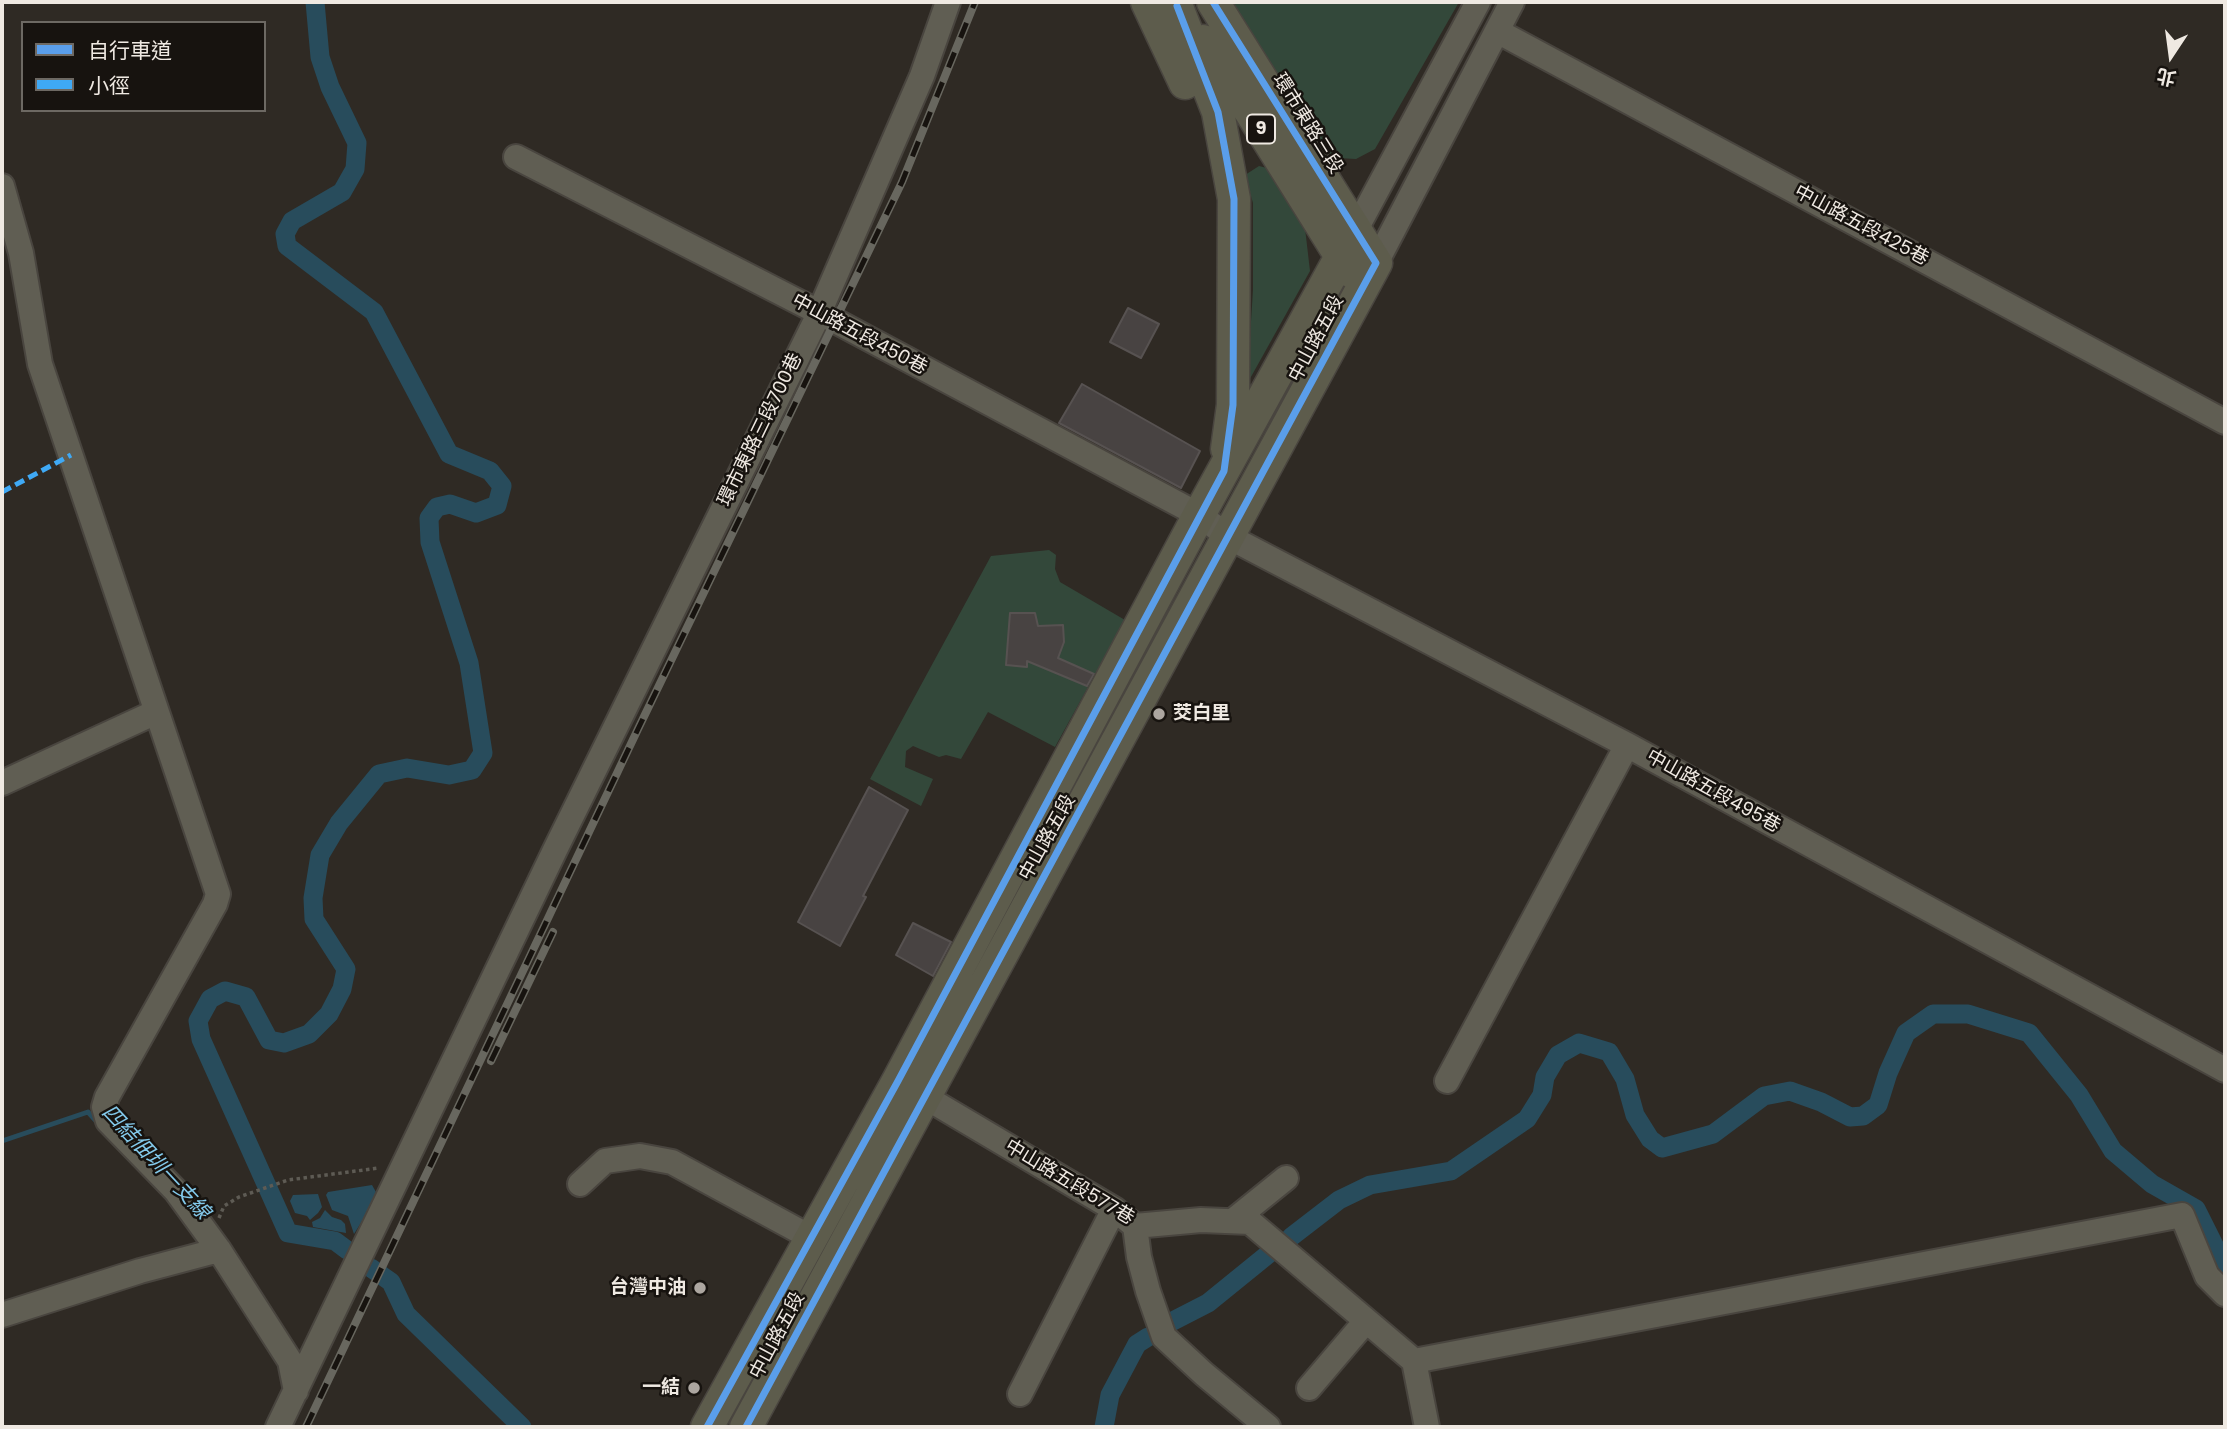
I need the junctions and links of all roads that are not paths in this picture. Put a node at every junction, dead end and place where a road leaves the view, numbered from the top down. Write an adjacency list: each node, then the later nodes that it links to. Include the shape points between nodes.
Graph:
1 (948, 2): 11 (street, 環市東路三段700巷, via 922,76)
2 (1213, 2): 9 (main road, 環市東路三段 / 9)
3 (1478, 2): 9 (street, 中山路五段)
4 (1512, 2): 6 (street, 中山路五段)
5 (1166, 3): 9 (main road, 環市東路三段 / 9, via 1222,66); 13 (main road, via 1218,112 1234,198 1233,405)
6 (1497, 31): 10 (street, 中山路五段); 12 (street, 中山路五段425巷)
7 (516, 158): 11 (street, 中山路五段450巷)
8 (2, 186): 16 (street, via 21,253 40,364)
9 (1348, 243): 10 (main road, 環市東路三段 / 9); 13 (main road, 中山路五段)
10 (1368, 276): 15 (main road, 中山路五段)
11 (819, 313): 14 (street, 中山路五段450巷); 35 (street, 環市東路三段700巷)
12 (2225, 422)
13 (1224, 471): 14 (main road, 中山路五段)
14 (1199, 516): 15 (street, 中山路五段495巷); 20 (main road, 中山路五段)
15 (1229, 537): 17 (street, 中山路五段495巷); 22 (main road, 中山路五段)
16 (156, 712): 18 (street); 29 (street, via 218,894 104,1107 108,1121 176,1191)
17 (1627, 745): 19 (street, 中山路五段495巷); 21 (street)
18 (2, 783)
19 (2225, 1070)
20 (898, 1081): 22 (street, 中山路五段577巷); 28 (main road, 中山路五段)
21 (1447, 1081)
22 (925, 1097): 25 (street, 中山路五段577巷); 39 (main road, 中山路五段)
23 (1286, 1178): 26 (street)
24 (580, 1184): 28 (street, via 605,1161 640,1156 672,1162)
25 (1114, 1209): 27 (street, 中山路五段577巷); 36 (street)
26 (1234, 1220): 27 (street, 中山路五段577巷); 32 (street, 中山路五段577巷, via 1250,1222)
27 (1135, 1226): 40 (street, via 1139,1257 1164,1337)
28 (810, 1237): 38 (main road, 中山路五段)
29 (215, 1244): 31 (street); 35 (street, via 290,1361)
30 (2225, 1294): 33 (street, via 2207,1276 2182,1215)
31 (2, 1315)
32 (1366, 1321): 33 (street, 中山路五段577巷); 34 (street)
33 (1414, 1361): 41 (street)
34 (1309, 1388)
35 (296, 1391): 37 (street, 環市東路三段700巷)
36 (1020, 1394)
37 (278, 1427)
38 (707, 1427)
39 (746, 1427)
40 (1268, 1427)
41 (1427, 1427)

